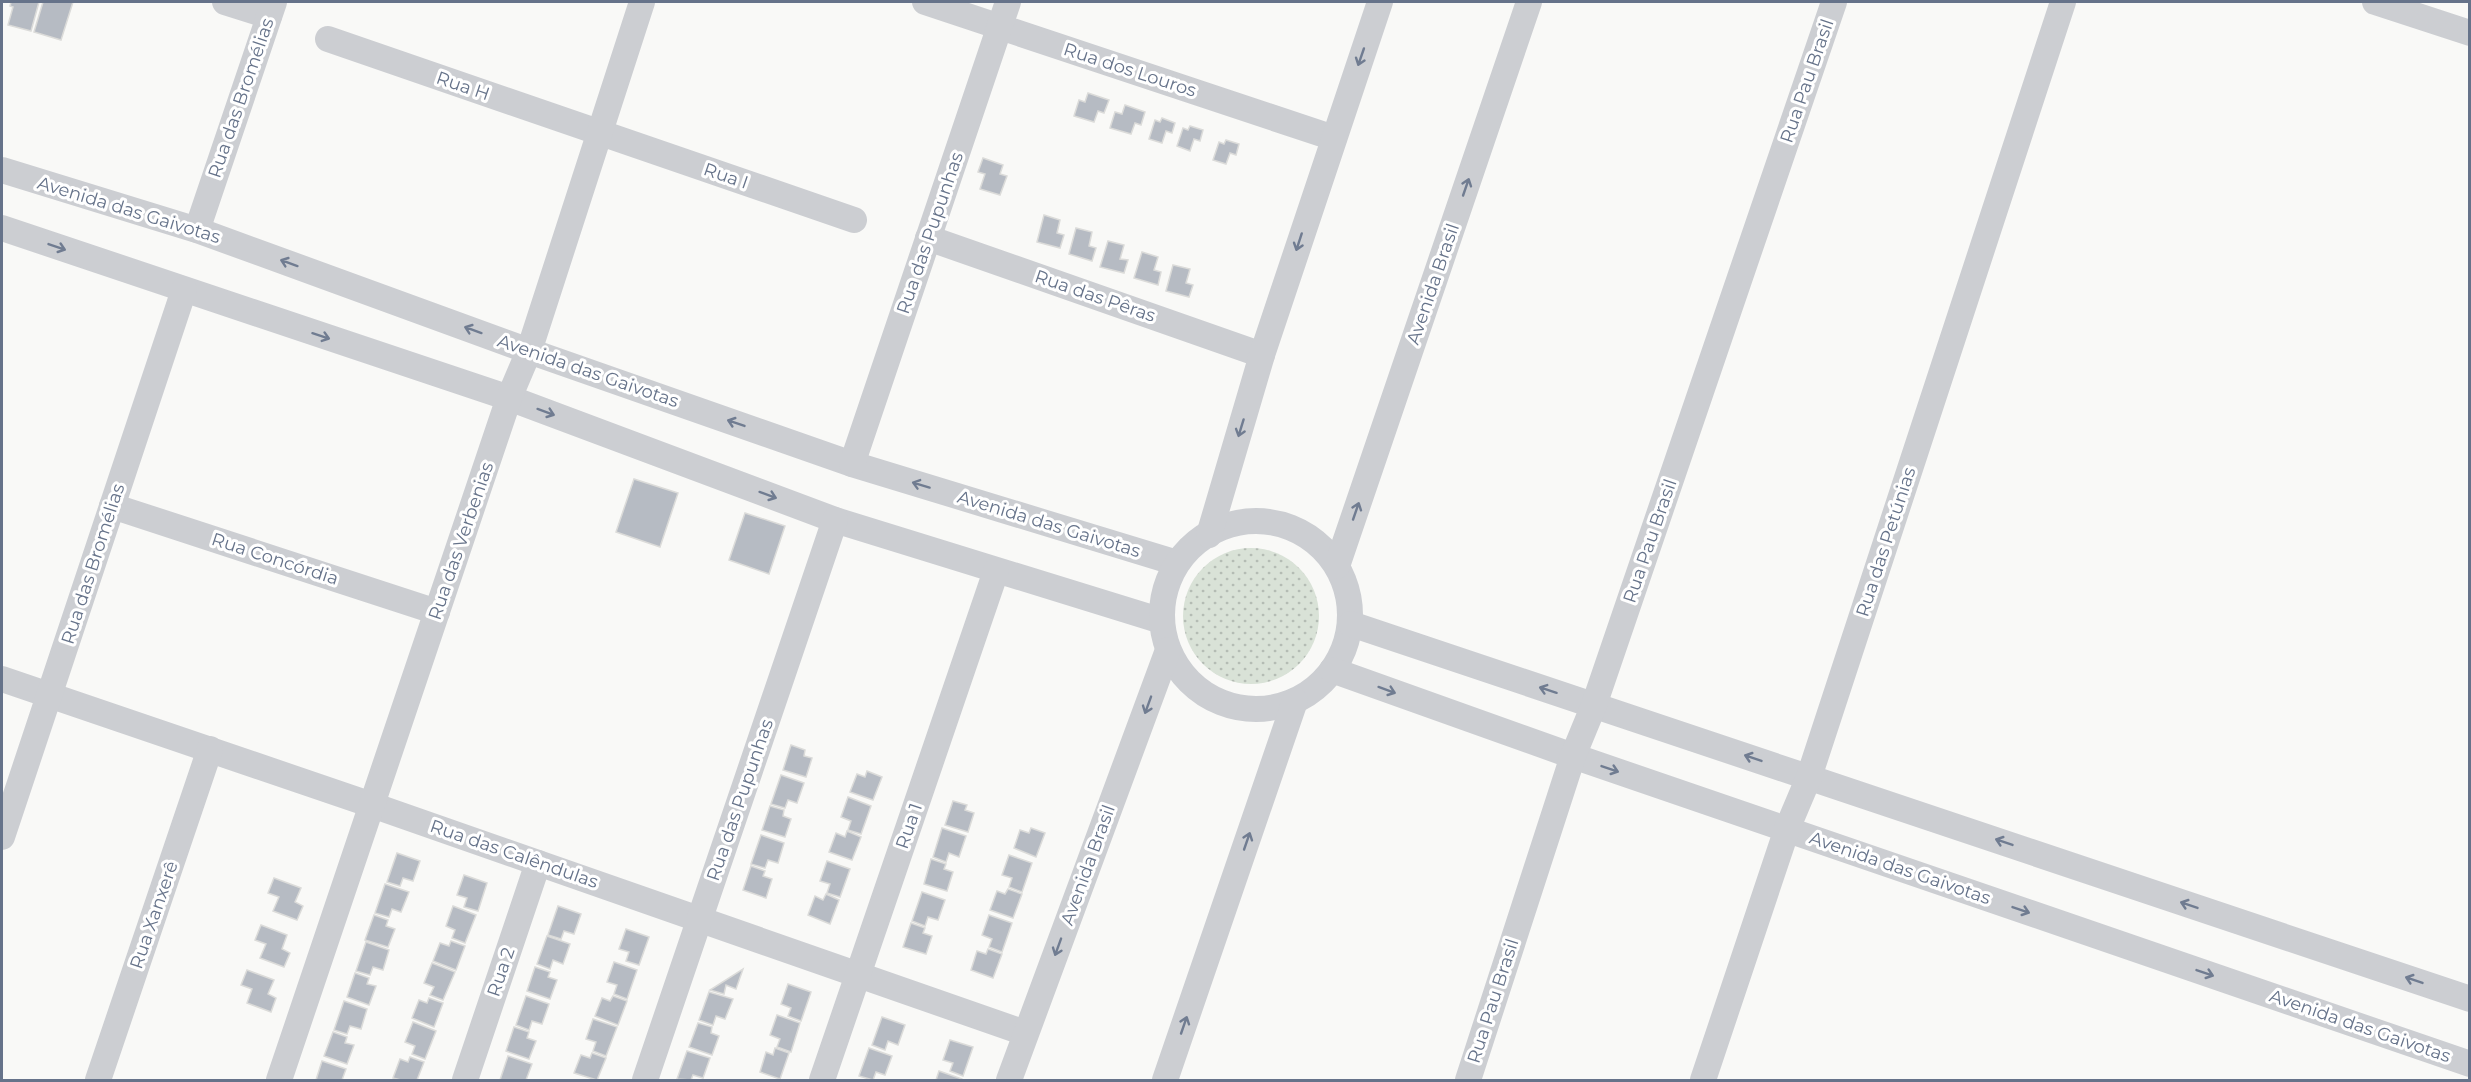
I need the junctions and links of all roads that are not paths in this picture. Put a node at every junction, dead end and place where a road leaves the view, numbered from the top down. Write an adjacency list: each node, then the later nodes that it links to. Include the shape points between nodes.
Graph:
1 (225, 2): 10 (street)
2 (642, 2): 14 (street, Rua das Verbenias)
3 (926, 2): 11 (street, Rua dos Louros)
4 (1008, 2): 11 (street, Rua das Pupunhas)
5 (1380, 2): 15 (street, one-way to 15)
6 (1529, 2): 30 (street, Avenida Brasil, one-way to 6)
7 (1834, 2): 40 (street, Rua Pau Brasil)
8 (2063, 2): 43 (street, Rua das Petúnias)
9 (2375, 2): 12 (street)
10 (271, 9): 19 (street, Rua das Bromélias)
11 (999, 26): 15 (street, Rua dos Louros); 20 (street, Rua das Pupunhas)
12 (2469, 33)
13 (328, 39): 14 (street, Rua H)
14 (598, 132): 17 (street, Rua I); 22 (street, Rua das Verbenias)
15 (1334, 138): 23 (street, one-way to 23)
16 (2, 170): 19 (street, Avenida das Gaivotas)
17 (854, 220)
18 (2, 228): 21 (street, one-way to 21)
19 (197, 230): 22 (street, Avenida das Gaivotas, one-way to 19)
20 (928, 238): 23 (street, Rua das Pêras); 25 (street, Rua das Pupunhas)
21 (184, 290): 24 (street, one-way to 24); 26 (street, Rua das Bromélias)
22 (529, 351): 24 (street, Rua das Verbenias); 25 (street, Avenida das Gaivotas, one-way to 22)
23 (1262, 355): 28 (street, one-way to 28)
24 (509, 398): 27 (street, one-way to 27); 32 (street, Rua das Verbenias)
25 (852, 464): 29 (street, Avenida das Gaivotas, one-way to 25)
26 (112, 506): 32 (street, Rua Concórdia); 38 (street, Rua das Bromélias)
27 (835, 520): 31 (street); 48 (street, Rua das Pupunhas)
28 (1209, 535): 29 (street); 30 (street, via 1225,526 1257,521 1288,527 1316,542)
29 (1178, 563): 33 (street, via 1165,591)
30 (1337, 566): 34 (street, via 1349,596)
31 (996, 572): 33 (street); 49 (street, Rua 1)
32 (437, 612): 44 (street, Rua das Verbenias)
33 (1162, 621): 35 (street)
34 (1351, 624): 36 (street); 40 (street, one-way to 34)
35 (1168, 650): 39 (street, via 1184,676 1207,696 1235,707 1266,709); 51 (street, Avenida Brasil, one-way to 51)
36 (1332, 670): 39 (street, via 1322,683); 42 (street, Avenida das Gaivotas, one-way to 42)
37 (2, 679): 38 (street, Rua das Calêndulas)
38 (49, 695): 41 (street, Rua das Calêndulas); 46 (street, Rua das Bromélias)
39 (1295, 701): 59 (street, one-way to 39)
40 (1594, 705): 42 (street, Rua Pau Brasil); 43 (street, one-way to 40)
41 (210, 749): 44 (street, Rua das Calêndulas); 53 (street, Rua Xanxerê)
42 (1573, 756): 45 (street, Avenida das Gaivotas, one-way to 45); 60 (street, Rua Pau Brasil)
43 (1809, 777): 45 (street, Rua das Petúnias); 50 (street, one-way to 43)
44 (372, 805): 47 (street, Rua das Calêndulas); 54 (street, Rua das Verbenias)
45 (1787, 830): 52 (street, Avenida das Gaivotas, one-way to 52); 61 (street, Rua das Petúnias)
46 (2, 837)
47 (538, 863): 48 (street, Rua das Calêndulas); 55 (street, Rua 2)
48 (700, 918): 49 (street, Rua das Calêndulas); 56 (street, Rua das Pupunhas)
49 (858, 975): 51 (street, Rua das Calêndulas); 57 (street, Rua 1)
50 (2469, 999)
51 (1025, 1033): 58 (street, Avenida Brasil)
52 (2469, 1064)
53 (98, 1080)
54 (279, 1080)
55 (465, 1080)
56 (645, 1080)
57 (822, 1080)
58 (1010, 1080)
59 (1165, 1080)
60 (1468, 1080)
61 (1703, 1080)

